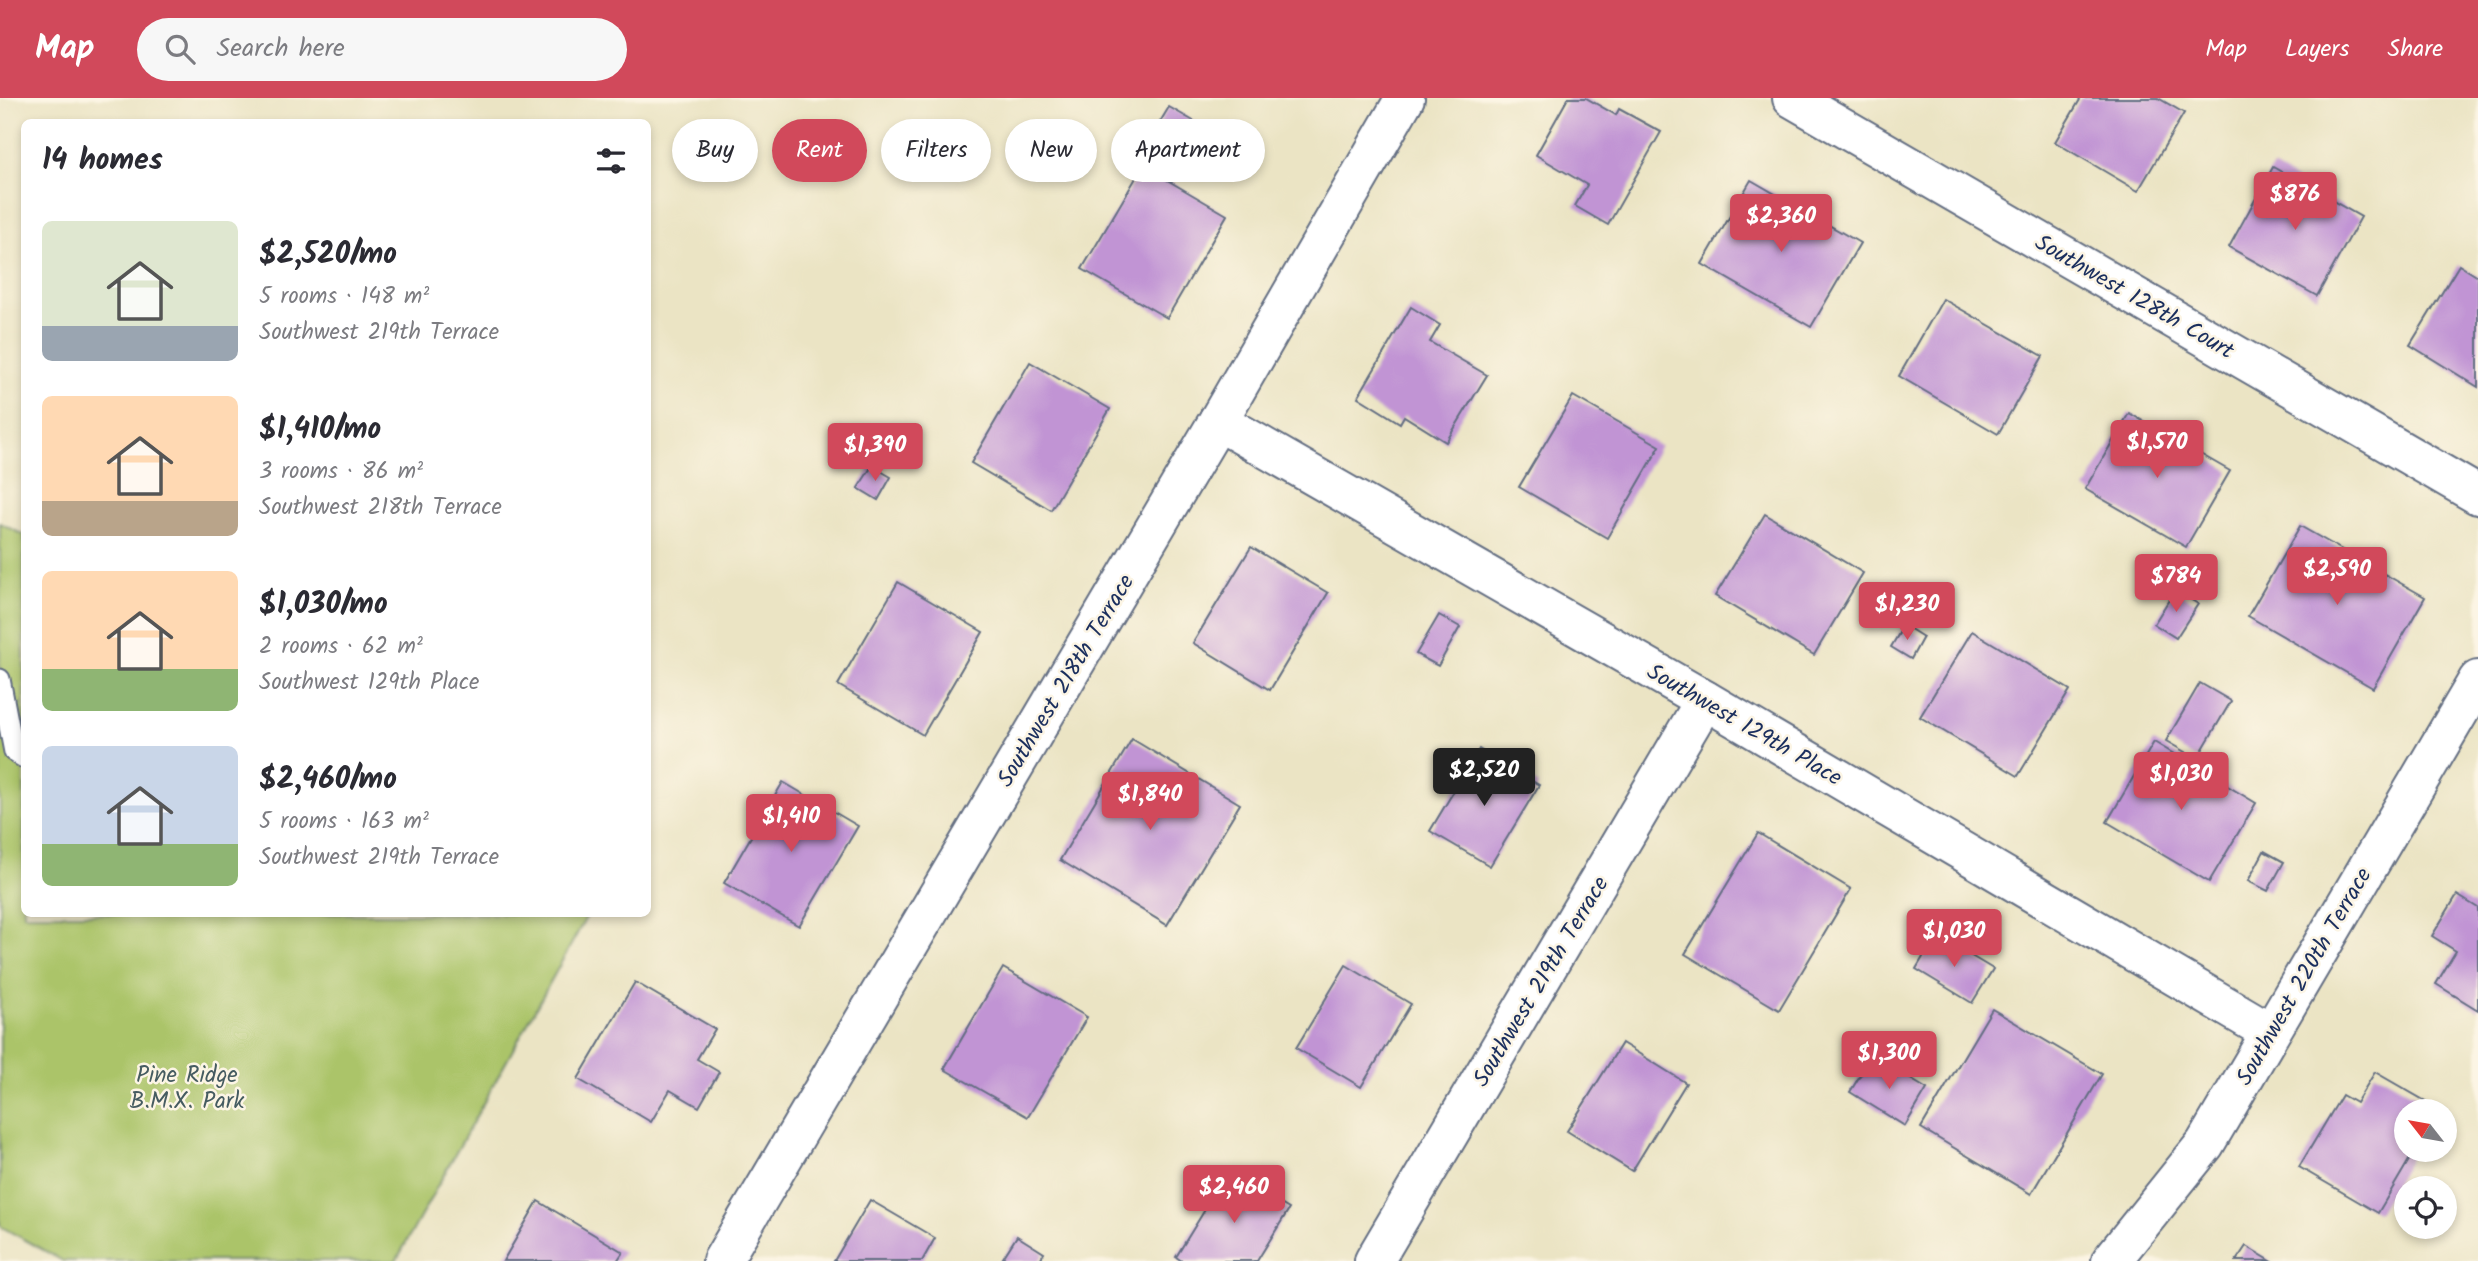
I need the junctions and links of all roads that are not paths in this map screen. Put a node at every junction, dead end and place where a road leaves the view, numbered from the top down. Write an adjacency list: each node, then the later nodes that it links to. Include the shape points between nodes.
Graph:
1 (1405, 98): 3 (street, Southwest 218th Terrace)
2 (1792, 98): 4 (street, Southwest 128th Court)
3 (1218, 421): 7 (street, Southwest 129th Place); 10 (street, Southwest 218th Terrace)
4 (2478, 495)
5 (0, 679): 8 (lane, via 14,752)
6 (2478, 680): 9 (street, Southwest 220th Terrace)
7 (1705, 700): 9 (street, Southwest 129th Place); 11 (street, Southwest 219th Terrace)
8 (21, 756)
9 (2270, 1032): 12 (street, Southwest 220th Terrace, via 2205,1144)
10 (722, 1261)
11 (1374, 1261)
12 (2111, 1261)

